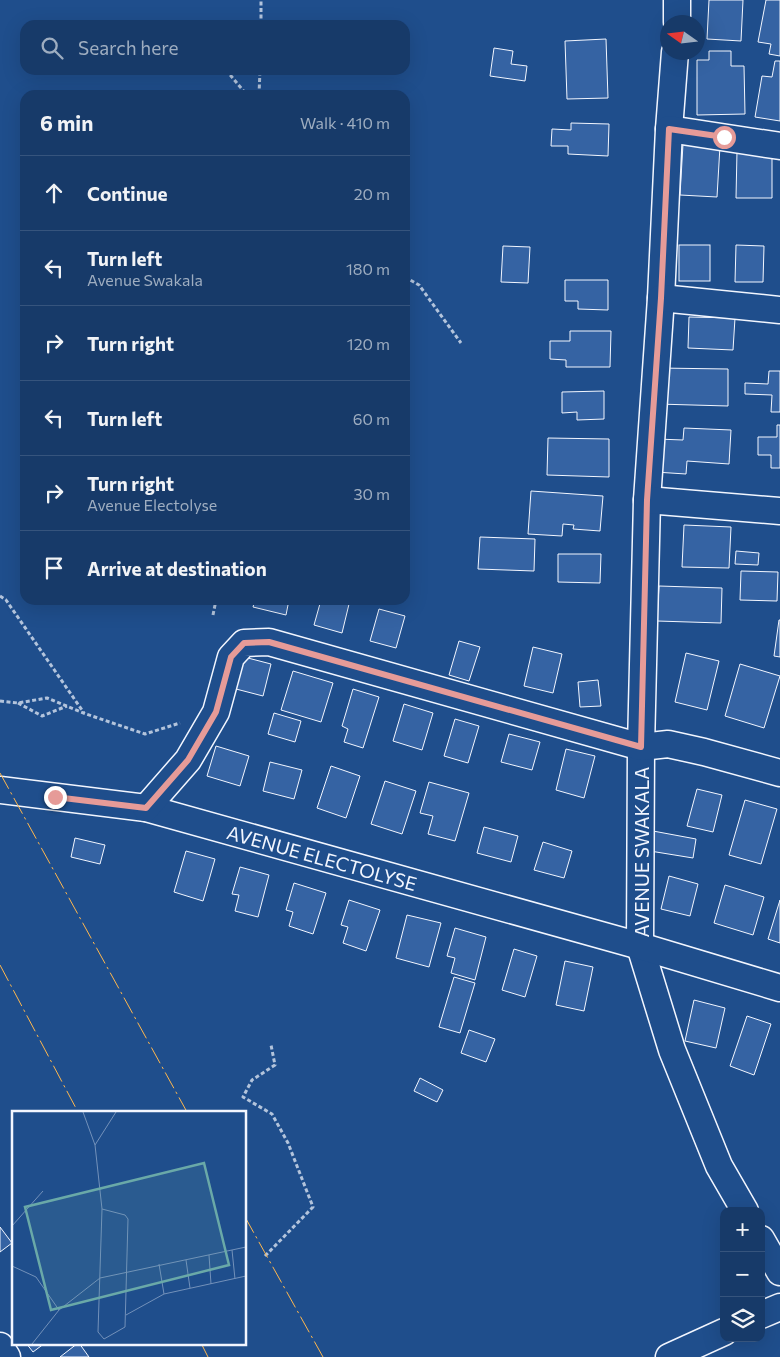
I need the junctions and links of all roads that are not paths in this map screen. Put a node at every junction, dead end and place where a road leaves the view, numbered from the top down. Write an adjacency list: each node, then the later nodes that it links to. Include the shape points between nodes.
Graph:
1 (677, 0): 2 (street)
2 (677, 15)
3 (674, 60): 4 (street, AVENUE SWAKALA)
4 (669, 129): 5 (street); 6 (street, AVENUE SWAKALA)
5 (780, 146)
6 (661, 298): 7 (street); 8 (street, AVENUE SWAKALA)
7 (780, 310)
8 (647, 500): 9 (street); 10 (street, AVENUE SWAKALA)
9 (780, 511)
10 (641, 747): 11 (street, via 668,744); 13 (street, via 269,642 244,643 231,657 216,712 188,760); 14 (street, AVENUE SWAKALA)
11 (780, 773)
12 (0, 790): 13 (street, AVENUE ELECTOLYSE)
13 (146, 808): 14 (street, AVENUE ELECTOLYSE)
14 (640, 946): 15 (street, AVENUE ELECTOLYSE); 16 (street, AVENUE SWAKALA, via 672,1050 719,1166)
15 (780, 988)
16 (743, 1207)
17 (765, 1246): 18 (street)
18 (780, 1272)
19 (780, 1307): 20 (street)
20 (765, 1313)
21 (720, 1334): 24 (street)
22 (0, 1346): 23 (street)
23 (8, 1357)
24 (669, 1357)

